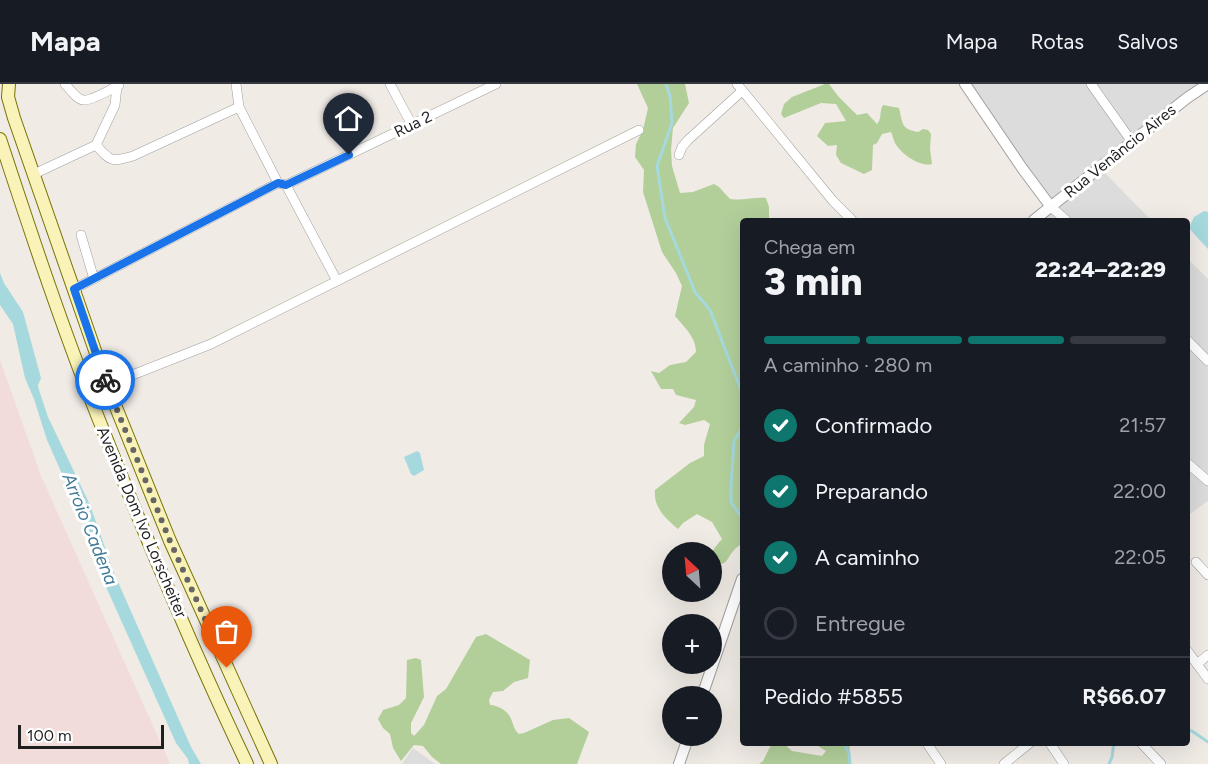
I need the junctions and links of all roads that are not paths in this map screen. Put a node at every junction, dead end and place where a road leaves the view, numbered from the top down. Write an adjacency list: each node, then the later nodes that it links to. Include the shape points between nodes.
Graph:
1 (9, 84): 18 (main road, Avenida Dom Ivo Lorscheiter, via 10,105)
2 (65, 84): 8 (street, via 83,100)
3 (236, 84): 11 (street)
4 (390, 84): 12 (street)
5 (496, 84): 12 (street, Rua 2)
6 (964, 84): 20 (street)
7 (1091, 84): 15 (street)
8 (119, 85): 16 (street, via 115,105)
9 (739, 88): 17 (street, via 688,140); 21 (street)
10 (1206, 89): 15 (street, Rua Venâncio Aires, via 1187,98)
11 (239, 107): 16 (street, via 118,160 108,158); 19 (street)
12 (412, 125): 19 (street, Rua 2)
13 (639, 130): 26 (street)
14 (0, 139): 48 (main road, Avenida Dom Ivo Lorscheiter, via 88,391 183,622)
15 (1132, 142): 20 (street, Rua Venâncio Aires)
16 (96, 145): 18 (street)
17 (680, 155)
18 (34, 174): 27 (main road, Avenida Dom Ivo Lorscheiter)
19 (282, 184): 25 (street, Rua 2); 26 (street)
20 (1051, 207): 22 (street, Rua Venâncio Aires); 23 (street)
21 (850, 218)
22 (1037, 218)
23 (1063, 218)
24 (81, 235): 25 (street)
25 (94, 279): 27 (street, Rua 2)
26 (337, 281): 32 (street, via 211,344)
27 (74, 289): 32 (main road, Avenida Dom Ivo Lorscheiter)
28 (1190, 342): 29 (street)
29 (1194, 346): 30 (street); 31 (street)
30 (1190, 350)
31 (1208, 361)
32 (107, 385): 49 (main road, Avenida Dom Ivo Lorscheiter, via 170,541)
33 (1190, 465): 34 (street)
34 (1208, 481)
35 (1196, 562): 36 (street)
36 (1208, 575)
37 (740, 585): 42 (street)
38 (1190, 654): 40 (street)
39 (1208, 655): 40 (street)
40 (1197, 664): 41 (street)
41 (1208, 679)
42 (705, 686)
43 (685, 746): 50 (street)
44 (929, 746): 51 (street)
45 (1026, 746): 52 (street)
46 (1052, 746): 53 (street)
47 (1144, 746): 54 (street)
48 (247, 764)
49 (271, 764)
50 (679, 764)
51 (940, 764)
52 (1004, 764)
53 (1064, 764)
54 (1161, 764)

